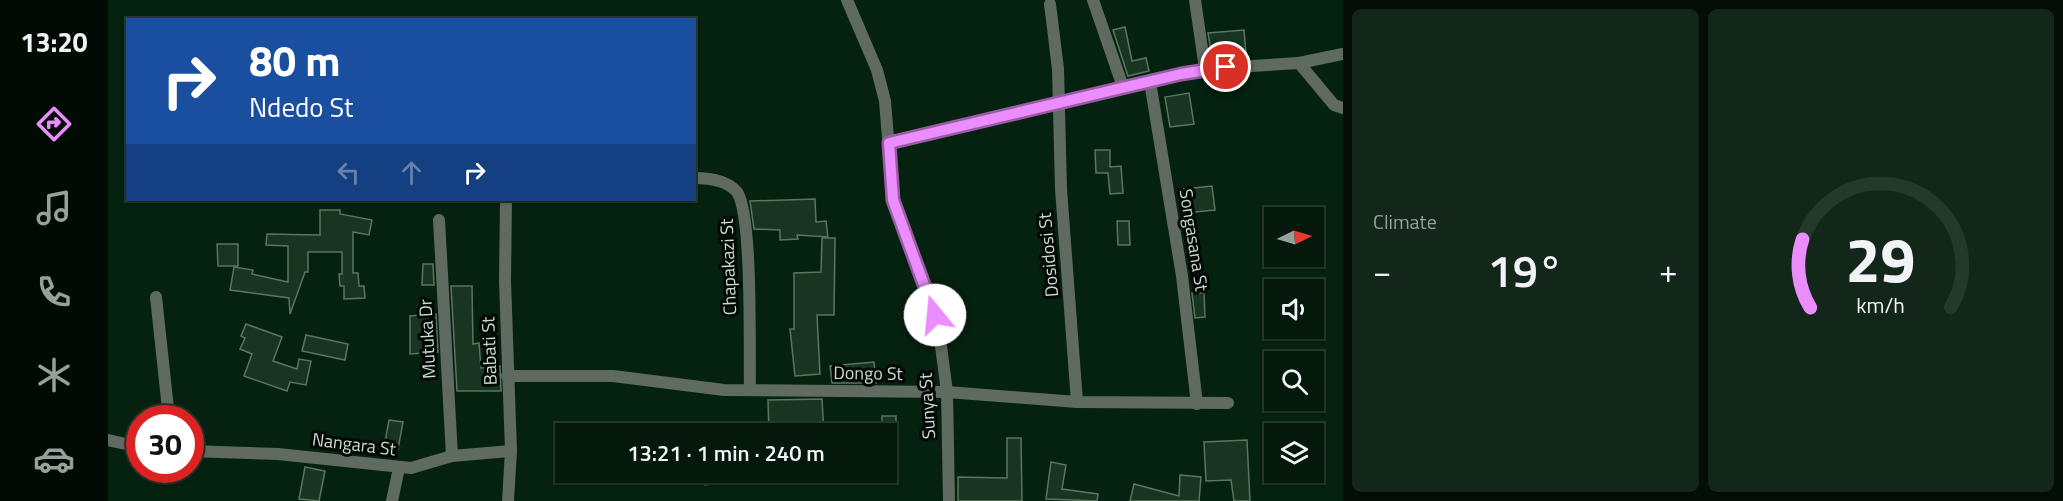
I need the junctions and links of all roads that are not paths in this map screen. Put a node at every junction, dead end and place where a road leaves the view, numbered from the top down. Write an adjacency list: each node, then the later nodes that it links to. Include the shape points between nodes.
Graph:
1 (847, 0): 12 (street, Sunya St, via 877,70)
2 (1093, 0): 9 (street)
3 (1194, 0): 7 (street)
4 (1050, 4): 10 (street, Dosidosi St)
5 (1343, 54): 6 (street)
6 (1299, 63): 7 (street); 11 (street, via 1334,105)
7 (1205, 69): 8 (street)
8 (1150, 82): 9 (street); 22 (street, Songasana St, via 1182,276)
9 (1123, 87): 10 (street)
10 (1060, 104): 12 (street); 20 (street, Dosidosi St, via 1061,189)
11 (1343, 108)
12 (889, 143): 19 (street, Sunya St, via 893,200 931,299)
13 (696, 178): 18 (street, Chapakazi St, via 724,183 735,190 744,207)
14 (506, 201): 17 (street, Babati St)
15 (440, 220): 28 (street, Mutuka Dr)
16 (156, 297): 23 (street)
17 (507, 376): 18 (street, Dongo St, via 613,376 715,389); 27 (street, Babati St)
18 (750, 389): 19 (street, Dongo St)
19 (947, 392): 20 (street, Dongo St); 32 (street, Sunya St)
20 (1077, 402): 22 (street, Dongo St)
21 (1228, 403): 22 (street, Dongo St)
22 (1197, 404)
23 (168, 405)
24 (108, 440): 25 (street)
25 (126, 444)
26 (204, 451): 29 (street, Nangara St, via 278,454)
27 (511, 451): 28 (street, Nangara St); 31 (street, Babati St)
28 (452, 456): 29 (street, Nangara St)
29 (399, 468): 30 (street)
30 (392, 501)
31 (508, 501)
32 (949, 501)

